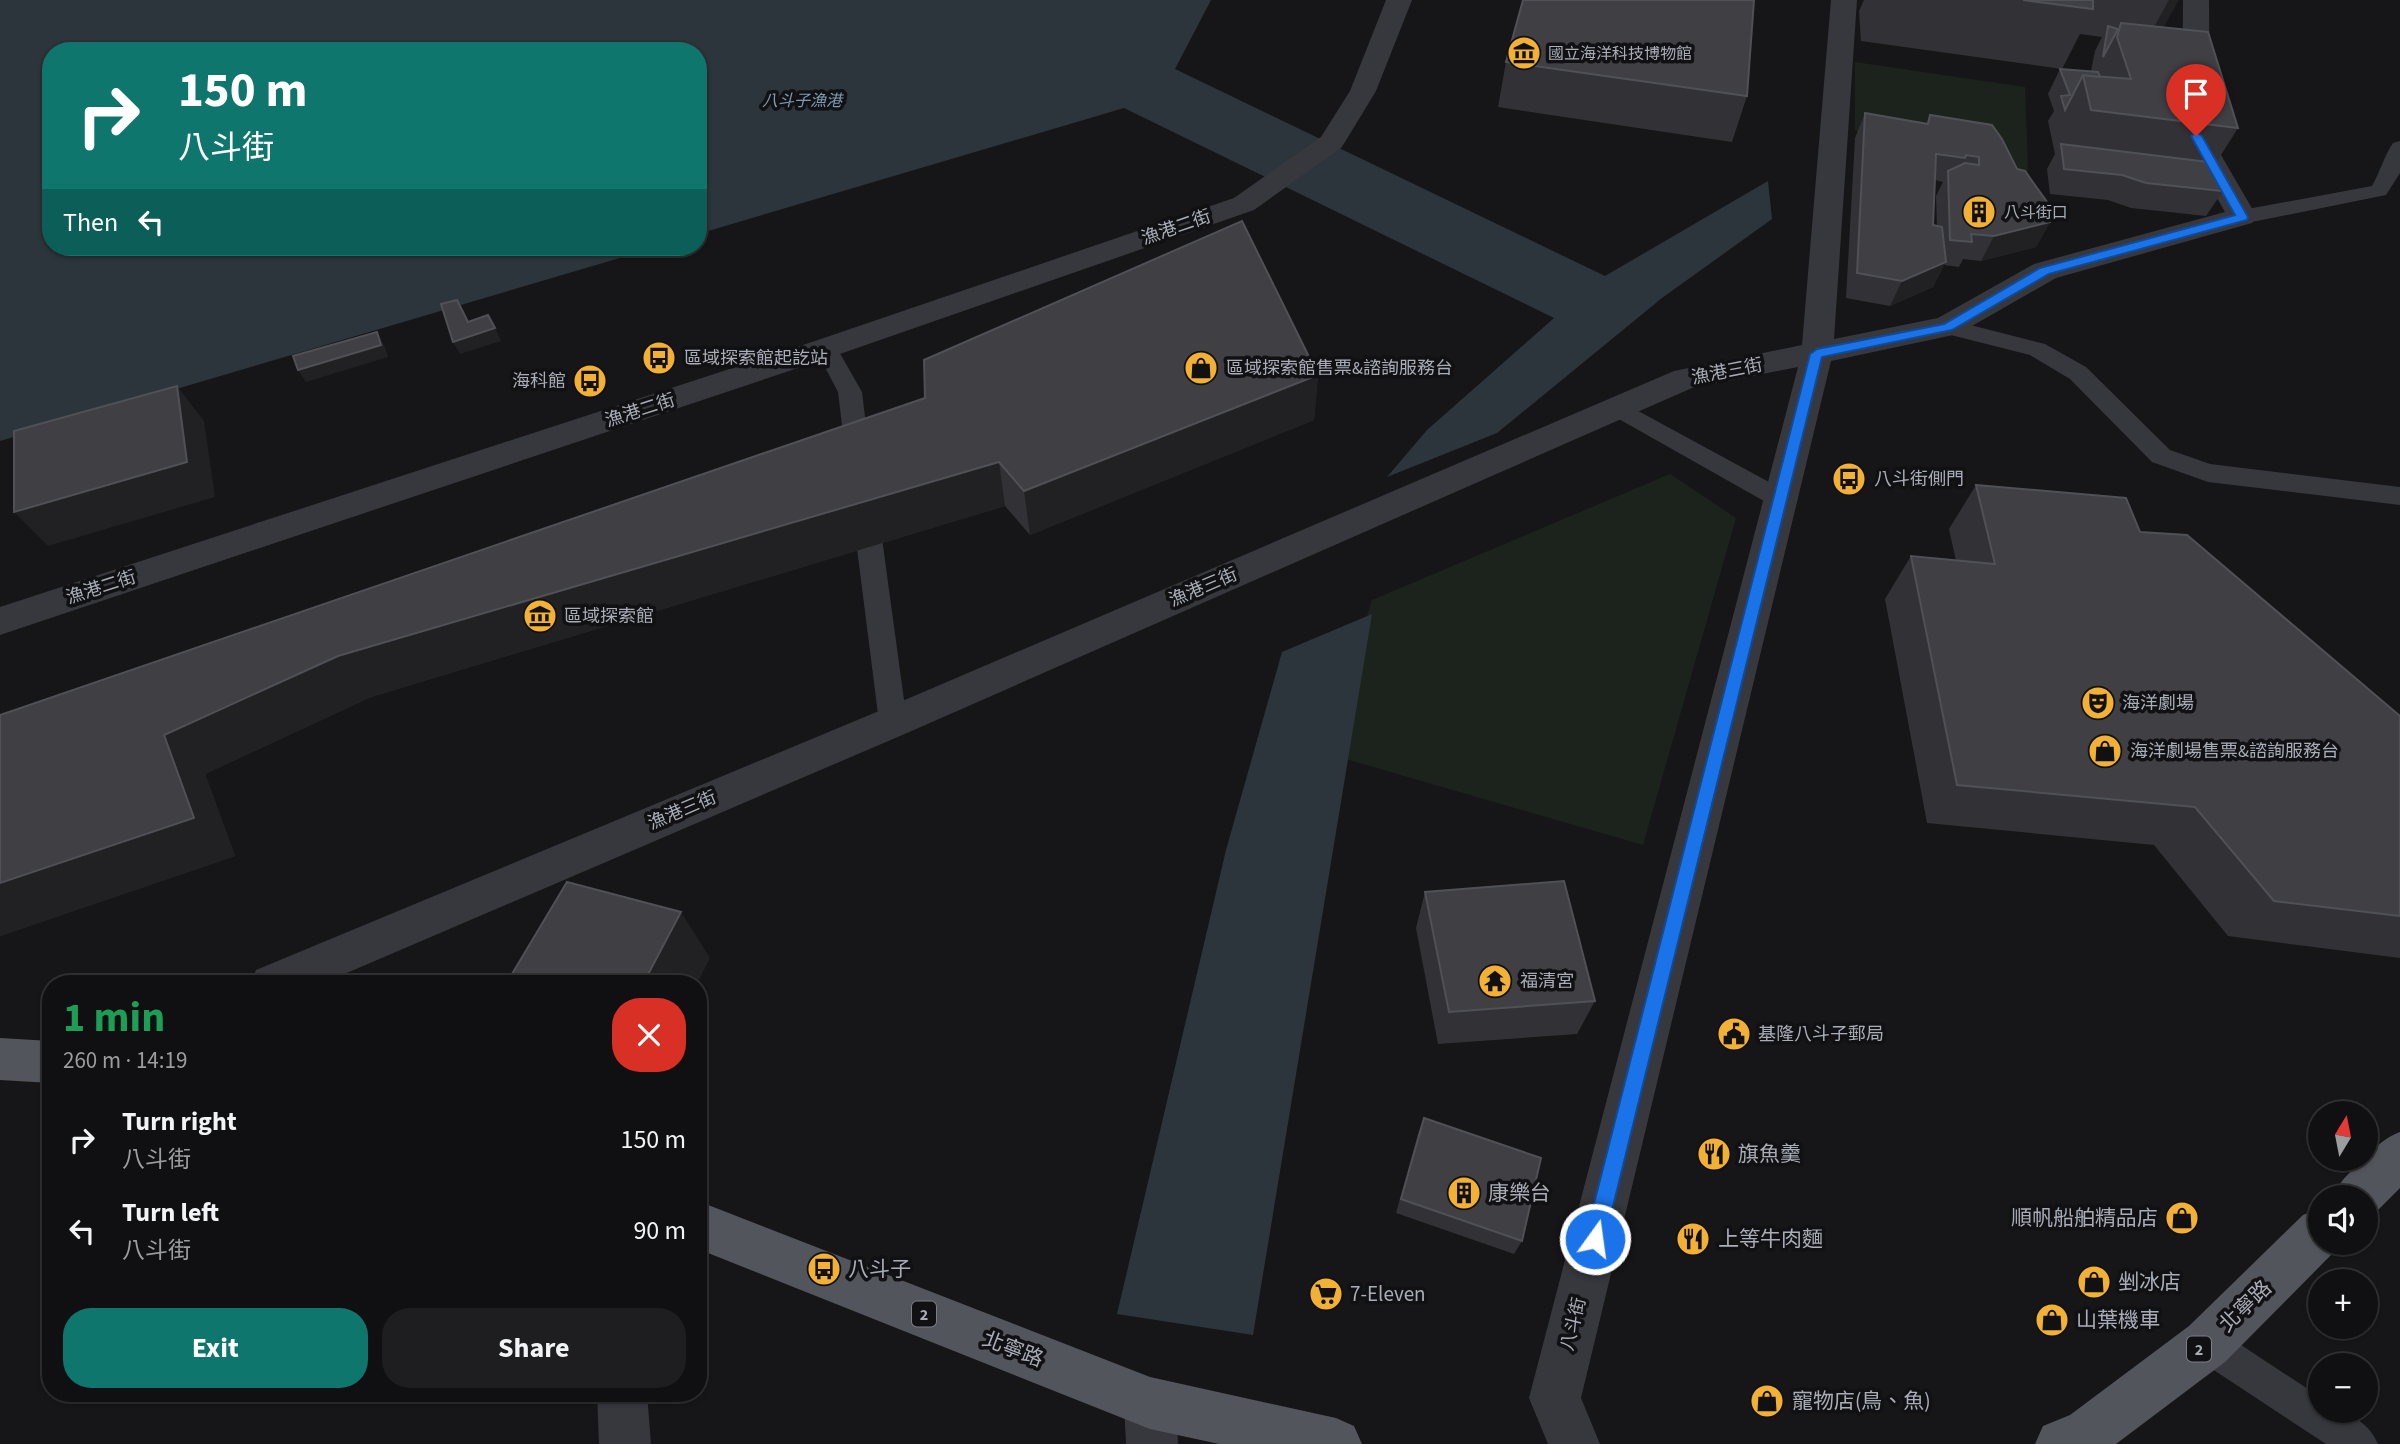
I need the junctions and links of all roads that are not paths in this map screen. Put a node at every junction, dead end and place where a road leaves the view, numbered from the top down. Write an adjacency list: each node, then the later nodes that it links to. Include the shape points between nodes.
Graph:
1 (1399, 0): 7 (street, 漁港二街, via 1363,91 1331,142 1244,204)
2 (1843, 0): 8 (street)
3 (2192, 0): 5 (street, via 2196,136)
4 (2400, 146): 5 (lane, via 2379,191)
5 (2242, 217): 6 (street, via 2045,271)
6 (1947, 327): 8 (street); 10 (lane, via 2037,349 2078,373 2161,456 2208,473)
7 (826, 348): 12 (street, 漁港二街); 13 (lane, via 850,392)
8 (1817, 354): 9 (street, 漁港三街, via 1685,379); 11 (street, 八斗街)
9 (1618, 408): 11 (lane); 13 (street, 漁港三街)
10 (2400, 496)
11 (1780, 499): 26 (street, 八斗街, via 1555,1398)
12 (0, 621)
13 (893, 722): 14 (street, 漁港三街)
14 (292, 975)
15 (0, 1059): 16 (main road)
16 (42, 1061)
17 (2400, 1155): 18 (main road)
18 (2369, 1185)
19 (707, 1229): 23 (main road, 北寧路 / 2)
20 (2308, 1244): 21 (main road, 北寧路 / 2)
21 (2207, 1344): 27 (main road, 北寧路 / 2, via 2086,1435); 28 (lane)
22 (623, 1402): 24 (street)
23 (1151, 1424): 25 (main road, 北寧路 / 2)
24 (625, 1444)
25 (1336, 1444)
26 (1574, 1444)
27 (2061, 1444)
28 (2359, 1444)

